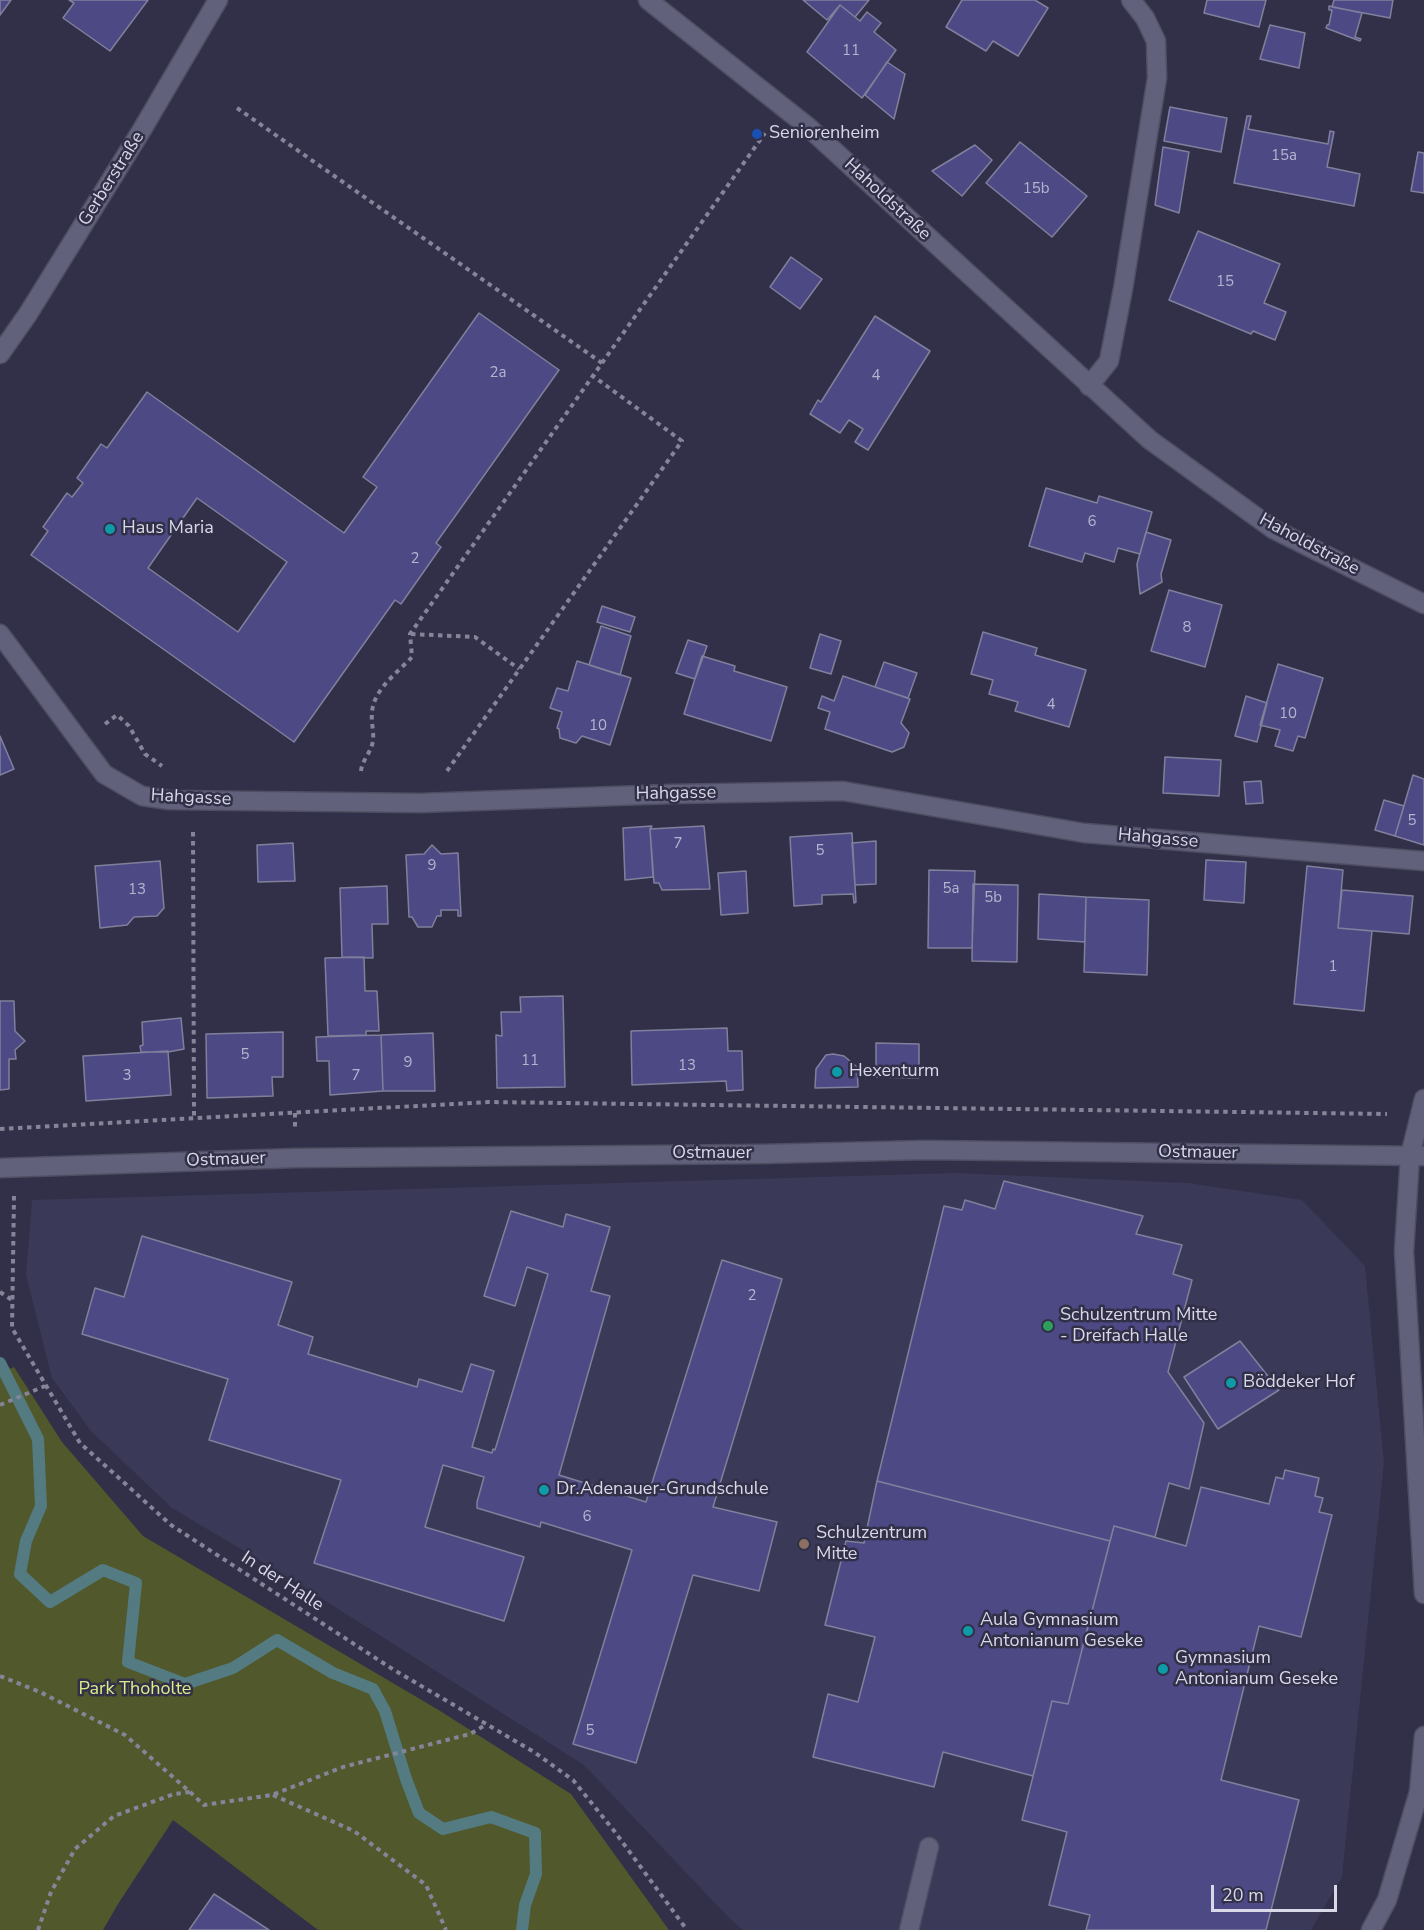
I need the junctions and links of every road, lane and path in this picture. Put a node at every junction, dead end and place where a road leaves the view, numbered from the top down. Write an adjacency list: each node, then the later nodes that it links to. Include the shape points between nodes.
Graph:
1 (218, 0): 6 (street, Gerberstraße, via 143,128)
2 (648, 0): 5 (street, Haholdstraße)
3 (1131, 0): 9 (street, via 1156,41 1157,78 1109,361)
4 (237, 108): 7 (path)
5 (783, 108): 7 (path); 9 (street, Haholdstraße)
6 (0, 354)
7 (602, 363): 8 (path)
8 (593, 376): 12 (path); 13 (path, via 682,441)
9 (1089, 386): 10 (street, Haholdstraße, via 1150,440 1273,529)
10 (1424, 604)
11 (0, 634): 14 (street, Hahgasse)
12 (410, 634): 13 (path, via 475,637); 17 (path, via 412,657 375,696 372,742 360,773)
13 (519, 669): 16 (path)
14 (81, 744): 15 (path, via 117,714 145,754); 18 (street, Hahgasse, via 104,774 142,796)
15 (166, 767)
16 (446, 772)
17 (371, 773)
18 (193, 800): 19 (street, Hahgasse, via 420,803 843,791 1084,833); 21 (path)
19 (1424, 861)
20 (1422, 1107): 21 (path, via 488,1102); 23 (street)
21 (194, 1119): 22 (path)
22 (0, 1130)
23 (1417, 1156): 24 (street, Ostmauer, via 925,1150 296,1158); 29 (street, via 1404,1251)
24 (7, 1168): 26 (path, In der Halle)
25 (0, 1293): 26 (path)
26 (13, 1300): 27 (path, In der Halle, via 12,1328)
27 (45, 1386): 28 (path); 31 (path, In der Halle, via 80,1443 171,1525 394,1670)
28 (0, 1405)
29 (1424, 1594)
30 (0, 1676): 33 (path, via 125,1735)
31 (487, 1724): 34 (path, via 470,1734 343,1767); 38 (path, In der Halle, via 573,1780)
32 (1424, 1736): 40 (street, via 1419,1792 1386,1900)
33 (190, 1792): 34 (path, via 204,1805); 36 (path, via 114,1816 75,1849 51,1893)
34 (272, 1795): 37 (path, via 354,1831 426,1885)
35 (929, 1847): 39 (street)
36 (38, 1930)
37 (446, 1930)
38 (687, 1930)
39 (909, 1930)
40 (1371, 1930)

